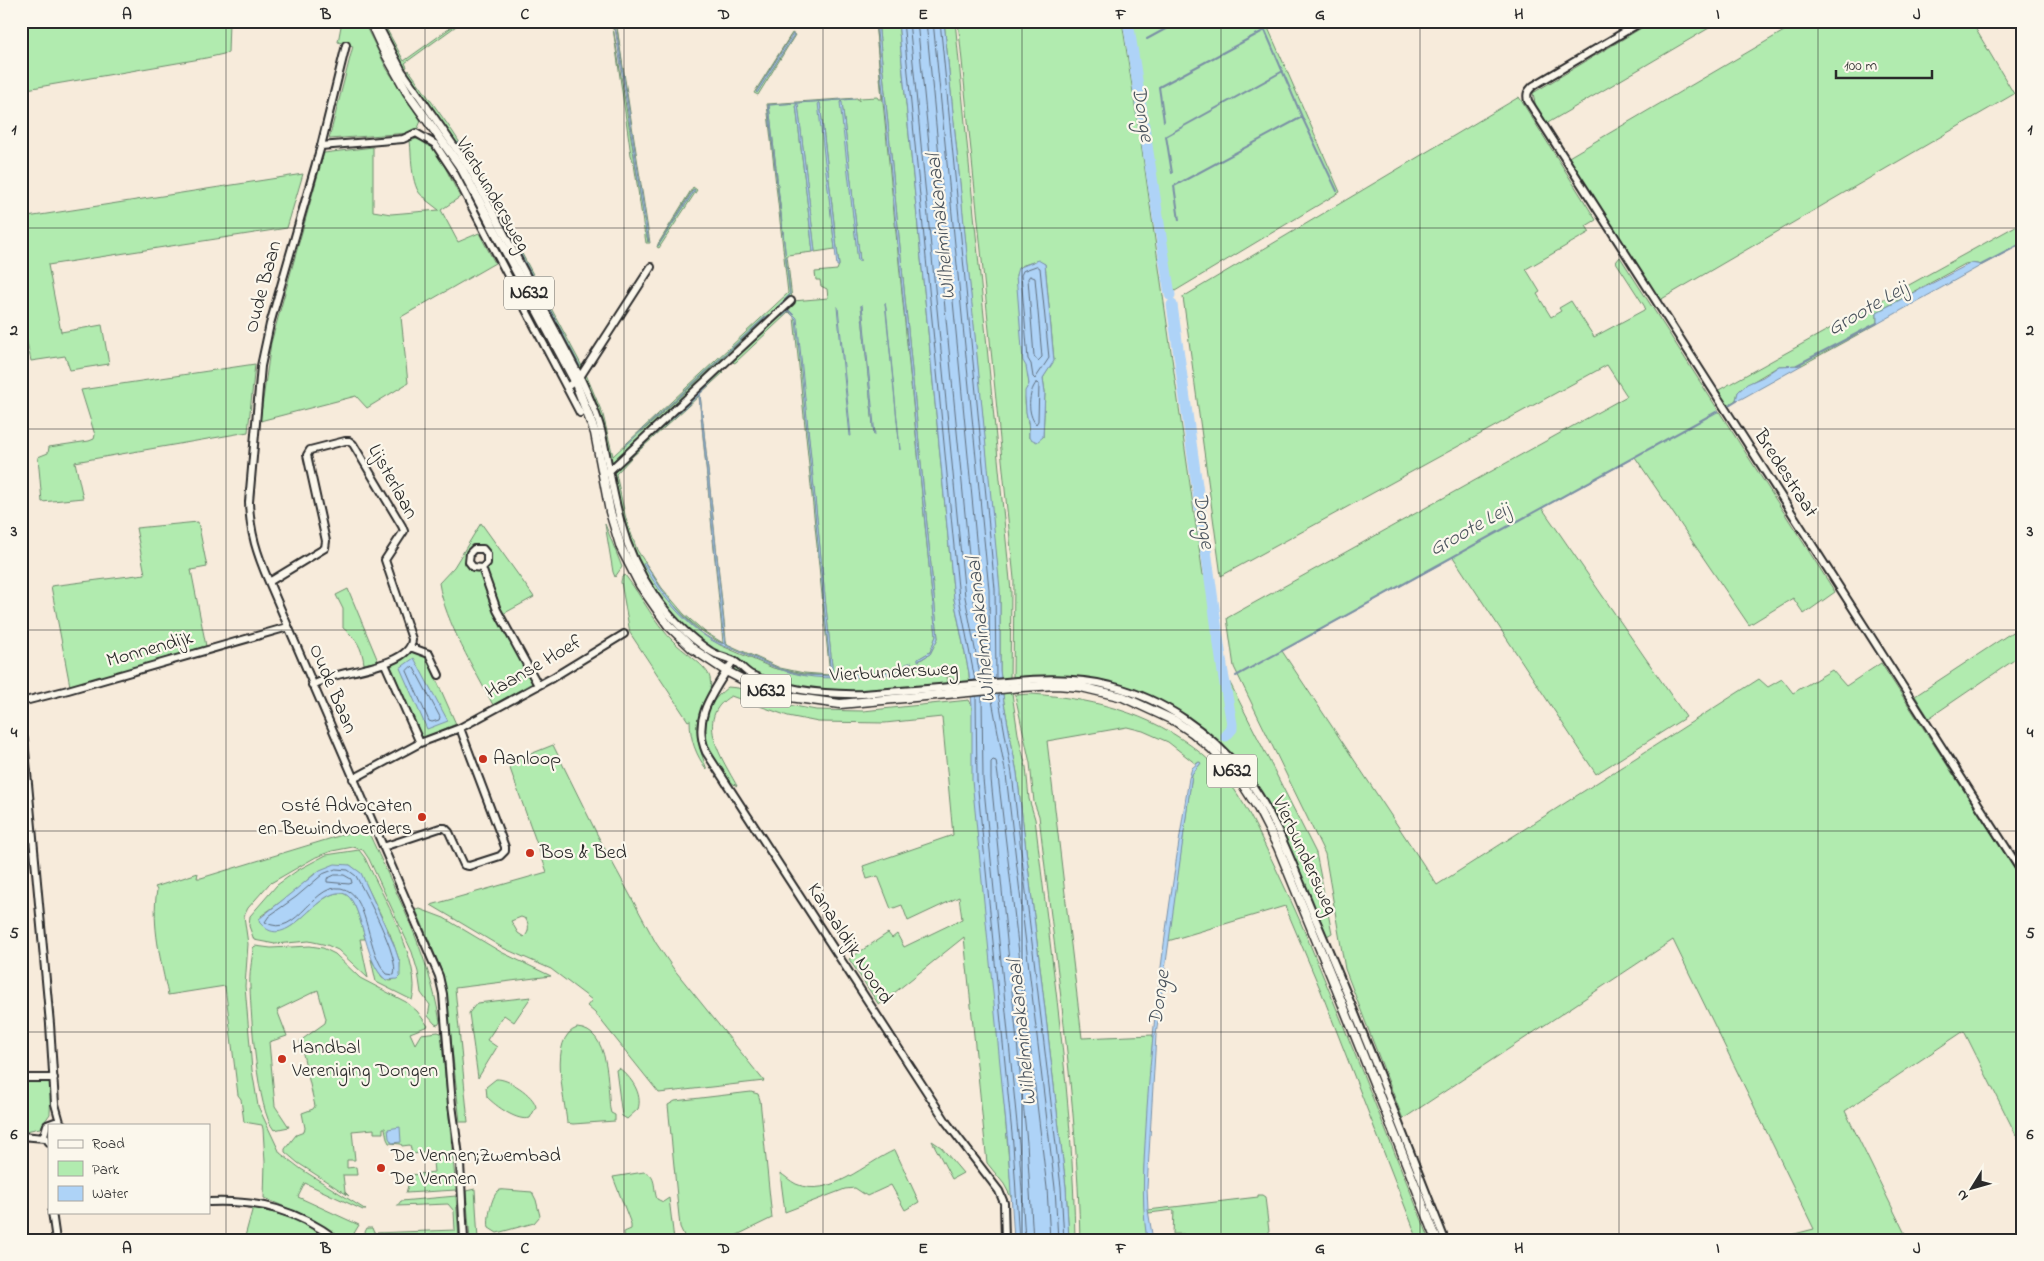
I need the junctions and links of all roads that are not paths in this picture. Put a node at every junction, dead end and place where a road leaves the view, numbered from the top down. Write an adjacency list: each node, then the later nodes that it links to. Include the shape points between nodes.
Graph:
1 (370, 21): 8 (main road, Vierbundersweg / N632, via 407,92 462,170)
2 (376, 21): 8 (street, Vierbundersweg, via 402,71 470,169)
3 (1643, 21): 30 (street, Bredestraat, via 1528,89 1526,95 1531,107)
4 (346, 45): 5 (street, Oude Baan)
5 (321, 146): 9 (street, Vierbundersweg, via 403,139 413,134 435,144 453,171); 13 (street, Oude Baan, via 270,324 256,402 250,520 256,549)
6 (651, 267): 8 (street)
7 (791, 301): 11 (street)
8 (577, 379): 9 (street); 11 (main road, Vierbundersweg / N632)
9 (567, 386): 10 (street, Vierbundersweg)
10 (580, 413)
11 (606, 473): 17 (street, Vierbundersweg, via 625,536 653,594 702,645); 19 (main road, Vierbundersweg / N632, via 610,512 631,570 644,592 668,625 693,649)
12 (482, 568): 22 (street, via 497,610)
13 (269, 582): 14 (street, Oude Baan); 16 (street, Lijsterlaan, via 325,548 308,455 315,448 349,441 404,531 385,560 412,639)
14 (288, 627): 21 (street, Oude Baan); 24 (street, Monnendijk)
15 (624, 634): 22 (street, Haanse Hoef)
16 (410, 647): 18 (street); 20 (street, via 429,654)
17 (733, 661): 19 (street, Kanaaldijk Noord); 23 (street, Vierbundersweg, via 752,675 806,691 838,695)
18 (385, 664): 21 (street, via 335,675); 27 (street)
19 (726, 671): 23 (main road, Vierbundersweg / N632, via 763,690 825,703 840,704); 50 (street, Kanaaldijk Noord, via 701,721 701,738 706,752 946,1123 999,1191 1004,1203)
20 (439, 675)
21 (312, 685): 28 (street, Oude Baan)
22 (538, 685): 25 (street, Haanse Hoef)
23 (951, 690): 31 (main road, Vierbundersweg / N632, via 1021,684 1081,687 1123,696 1175,721 1212,749 1240,780 1278,847)
24 (21, 702)
25 (460, 728): 27 (street, Haanse Hoef); 29 (street, via 505,851 500,856 464,865 445,828)
26 (21, 730): 36 (street)
27 (420, 744): 28 (street, Haanse Hoef)
28 (353, 779): 29 (street, Oude Baan)
29 (383, 847): 49 (street, Oude Baan, via 432,956 441,985 460,1163)
30 (2023, 874)
31 (1323, 945): 32 (street, Vierbundersweg); 33 (main road, Vierbundersweg / N632)
32 (1343, 980): 33 (street); 34 (street, Vierbundersweg)
33 (1334, 983): 34 (main road, Vierbundersweg / N632)
34 (1370, 1060): 44 (main road, Vierbundersweg / N632)
35 (21, 1078): 36 (street)
36 (54, 1078): 37 (street)
37 (55, 1104): 38 (street); 39 (street)
38 (51, 1122): 39 (street)
39 (61, 1124)
40 (48, 1125): 41 (street)
41 (44, 1129): 42 (street); 43 (street)
42 (25, 1136): 43 (street)
43 (47, 1140)
44 (1402, 1142): 51 (main road, Vierbundersweg / N632); 52 (street, Vierbundersweg)
45 (210, 1202): 48 (street, via 272,1207 303,1218)
46 (52, 1214): 47 (street)
47 (56, 1240)
48 (338, 1240)
49 (464, 1240)
50 (1005, 1240)
51 (1437, 1240)
52 (1445, 1240)

